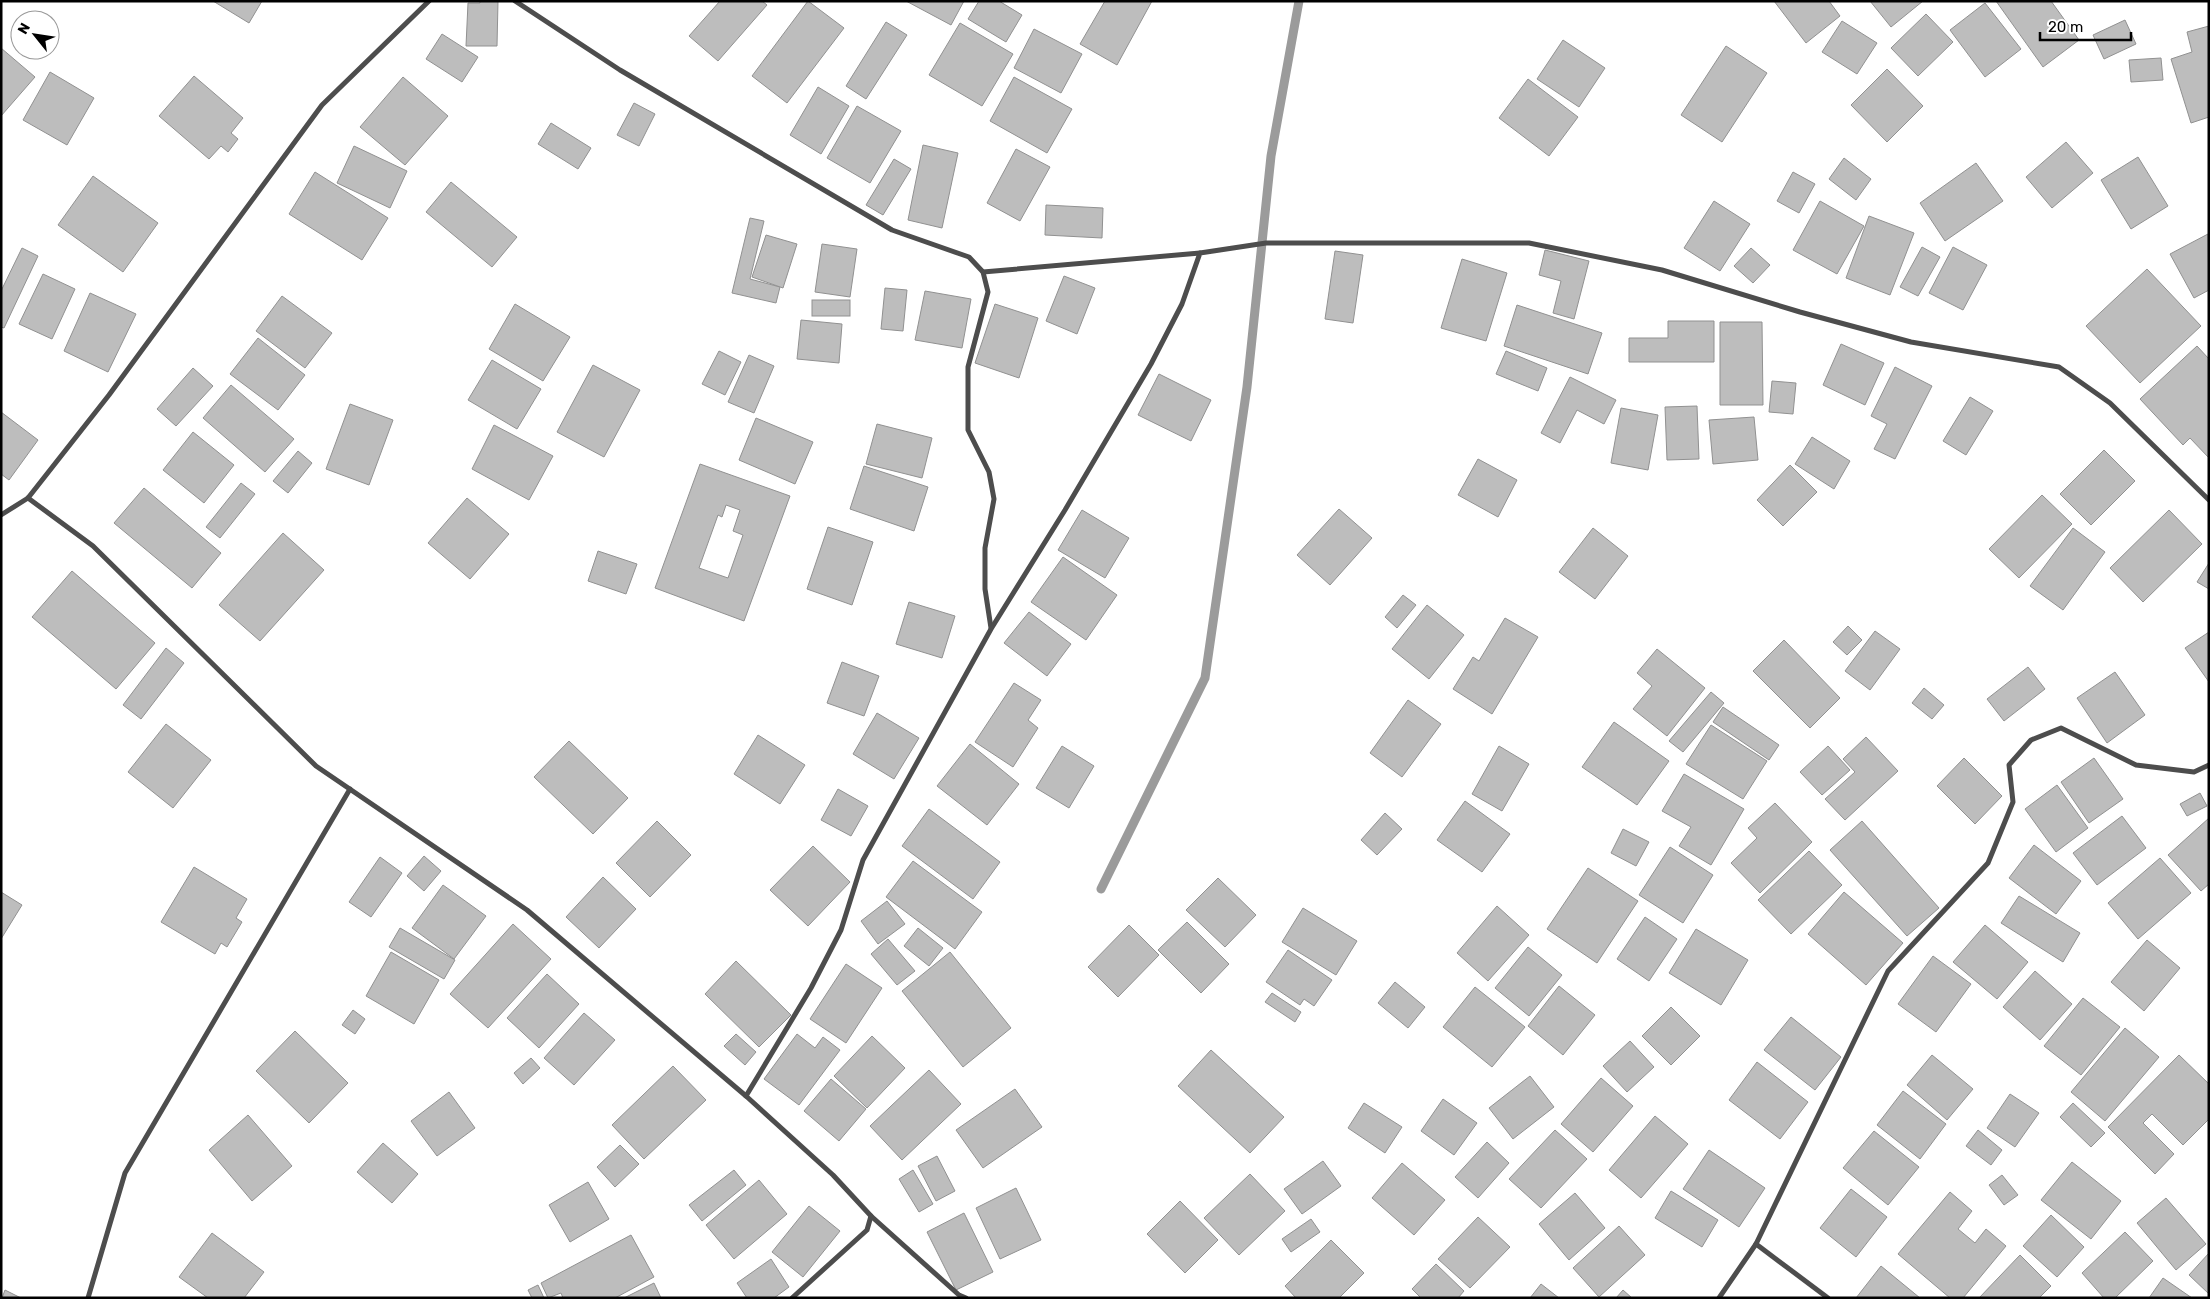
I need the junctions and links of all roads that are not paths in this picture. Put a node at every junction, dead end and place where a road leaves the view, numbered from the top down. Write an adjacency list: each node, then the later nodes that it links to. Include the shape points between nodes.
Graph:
1 (429, 1): 5 (street, via 322,105 109,395)
2 (515, 1): 4 (street, via 620,70 892,230 969,257)
3 (1200, 254): 4 (street); 6 (street, via 1266,243 1529,243 1662,270 1911,342 2059,367 2110,403); 8 (street, via 1182,304 1151,364)
4 (983, 272): 8 (street, via 988,292 968,367 968,430 990,472 994,499 985,548 985,589)
5 (28, 498): 7 (street); 10 (street, via 93,546 316,766)
6 (2209, 500)
7 (1, 515)
8 (991, 629): 11 (street, via 863,860 841,930 811,988)
9 (2209, 765): 13 (street, via 2194,772 2136,764 2061,728 2031,740 2009,765 2013,802 1988,863 1888,971)
10 (350, 789): 11 (street, via 527,910); 14 (street, via 125,1173)
11 (746, 1096): 12 (street, via 833,1175)
12 (871, 1216): 15 (street, via 867,1230); 16 (street)
13 (1756, 1244): 17 (street); 18 (street)
14 (88, 1298)
15 (792, 1298)
16 (966, 1298)
17 (1719, 1298)
18 (1828, 1298)

